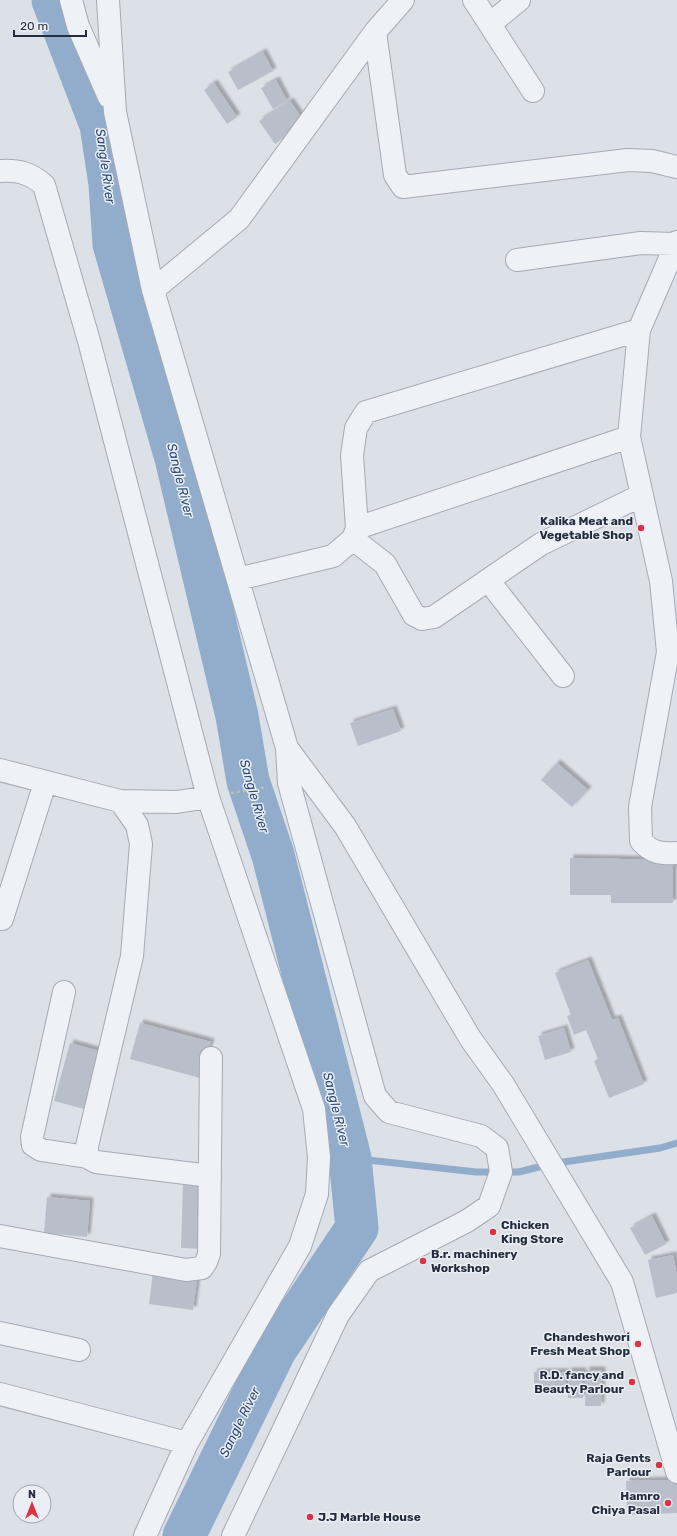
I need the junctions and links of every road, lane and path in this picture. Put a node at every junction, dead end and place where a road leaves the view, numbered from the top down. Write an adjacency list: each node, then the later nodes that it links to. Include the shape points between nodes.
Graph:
1 (71, 0): 9 (street, via 78,26)
2 (108, 0): 9 (street)
3 (403, 0): 7 (street)
4 (474, 0): 6 (street)
5 (519, 0): 6 (street)
6 (490, 24): 8 (street)
7 (375, 32): 10 (street, via 395,175 403,188 628,160 652,161); 14 (street, via 239,219)
8 (533, 91)
9 (115, 112): 14 (street)
10 (677, 167)
11 (0, 171): 26 (street, via 21,171 33,175 44,185 91,349)
12 (676, 243): 13 (street, via 641,243); 15 (street)
13 (517, 260)
14 (153, 290): 19 (street)
15 (639, 330): 16 (street); 18 (street, via 366,412 356,428 352,456)
16 (629, 437): 17 (street); 18 (street)
17 (642, 495): 20 (street, via 541,544); 28 (street, via 661,581 668,652 640,807 641,841 648,849 662,854)
18 (355, 534): 19 (street, via 334,556); 20 (street, via 385,564 414,615 422,619 434,617)
19 (238, 579): 22 (street)
20 (488, 580): 21 (street)
21 (563, 676)
22 (288, 748): 25 (street); 39 (street, via 345,826 470,1038 503,1084 622,1282)
23 (0, 770): 24 (street)
24 (45, 783): 27 (street); 29 (street)
25 (289, 783): 26 (path); 43 (street, via 375,1096 389,1112 481,1136 497,1148 501,1172 489,1206 467,1221 369,1271 338,1315)
26 (208, 797): 27 (street, via 177,802); 40 (street, via 314,1109 319,1157 317,1194 300,1246)
27 (120, 801): 32 (street, via 137,825 141,844 132,956 105,1065)
28 (677, 853)
29 (2, 919)
30 (64, 992): 32 (street, via 32,1137 33,1145 41,1150)
31 (211, 1058): 33 (street)
32 (86, 1157): 33 (street, via 96,1162)
33 (210, 1176): 34 (street, via 209,1254 202,1268 186,1270)
34 (0, 1236)
35 (0, 1333): 36 (street)
36 (79, 1350)
37 (0, 1394): 40 (street)
38 (677, 1404): 39 (street)
39 (665, 1426): 41 (street)
40 (187, 1442): 42 (street)
41 (677, 1472)
42 (145, 1536)
43 (233, 1536)

